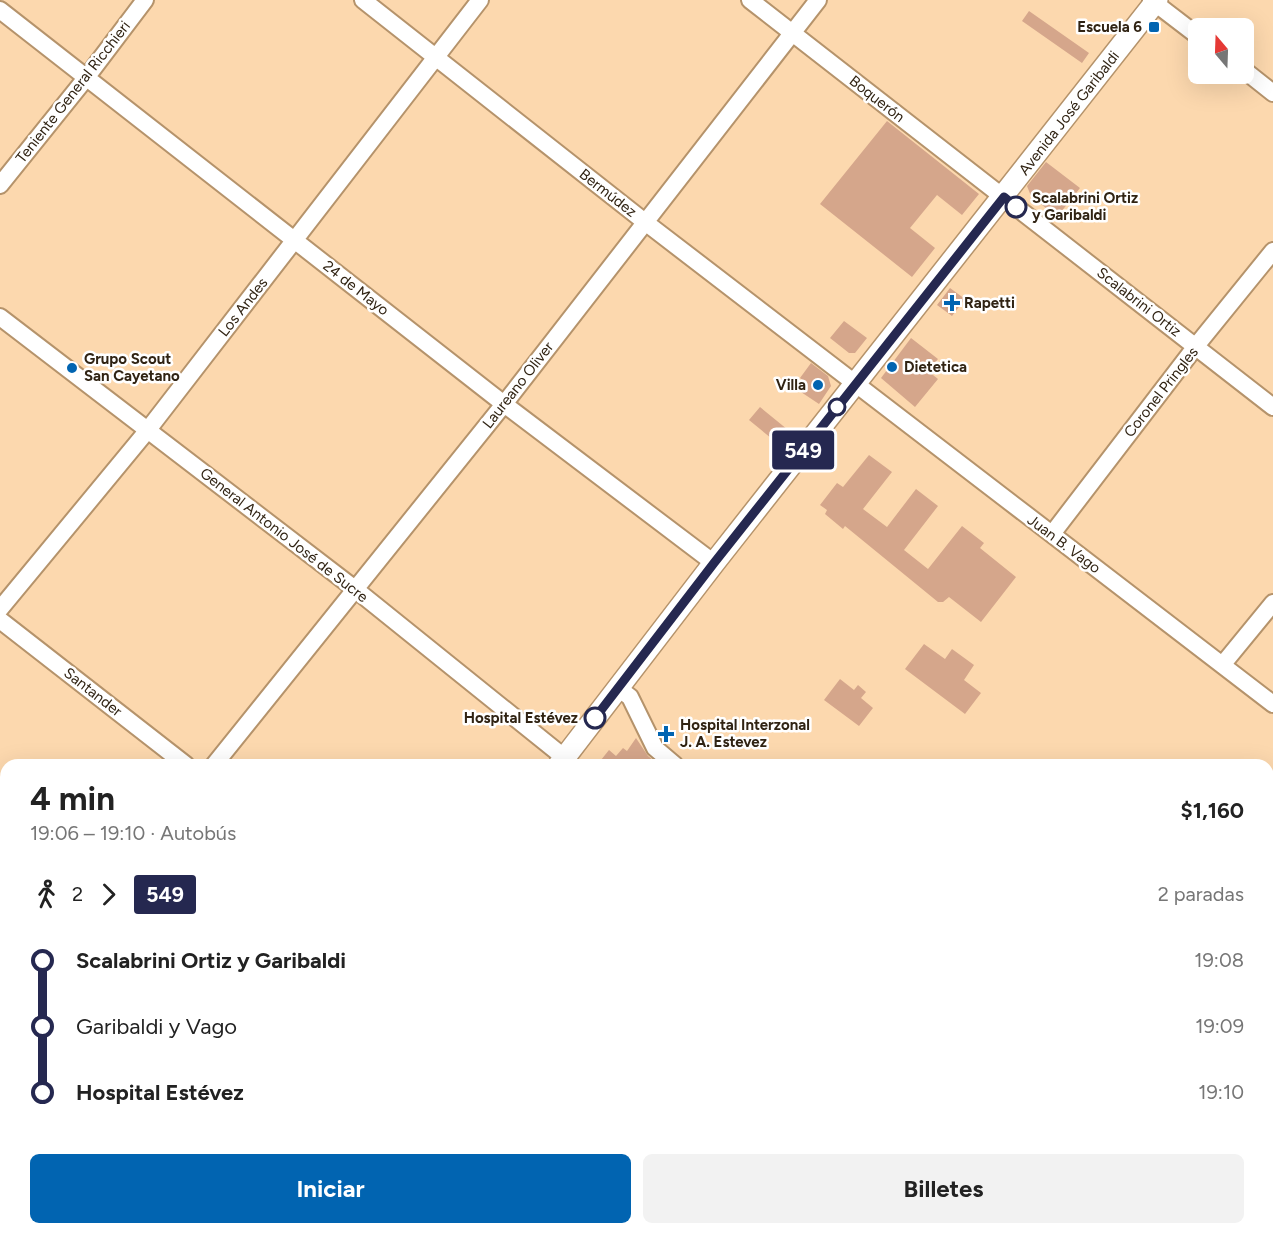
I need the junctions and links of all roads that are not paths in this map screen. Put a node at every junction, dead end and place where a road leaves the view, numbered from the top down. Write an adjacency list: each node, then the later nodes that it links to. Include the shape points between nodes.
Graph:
1 (145, 0): 11 (street, Teniente General Ricchieri)
2 (363, 0): 10 (street, Bermúdez)
3 (480, 0): 10 (street, Los Andes)
4 (750, 0): 9 (street, Boquerón)
5 (818, 0): 9 (street, Laureano Oliver)
6 (1154, 1): 8 (street); 15 (main road, Avenida José Garibaldi)
7 (0, 10): 11 (street, 24 de Mayo)
8 (1188, 28)
9 (792, 33): 15 (street, Boquerón); 16 (street, Laureano Oliver)
10 (434, 57): 16 (street, Bermúdez); 17 (street, Los Andes)
11 (86, 78): 14 (street, Teniente General Ricchieri); 17 (street, 24 de Mayo)
12 (1254, 78): 13 (street)
13 (1273, 93)
14 (0, 185)
15 (1004, 197): 20 (street, Scalabrini Ortiz); 21 (main road, Avenida José Garibaldi)
16 (645, 222): 21 (street, Bermúdez); 22 (street, Laureano Oliver)
17 (294, 240): 22 (street, 24 de Mayo); 24 (street, Los Andes)
18 (1273, 251): 20 (street, Coronel Pringles)
19 (0, 317): 24 (street, General Antonio José de Sucre)
20 (1196, 346): 23 (street, Scalabrini Ortiz); 25 (street, Coronel Pringles)
21 (855, 384): 25 (street, Juan B. Vago); 26 (main road, Avenida José Garibaldi)
22 (504, 404): 26 (street, 24 de Mayo); 27 (street, Laureano Oliver)
23 (1273, 407)
24 (147, 431): 27 (street, General Antonio José de Sucre); 29 (street, Los Andes)
25 (1052, 534): 31 (street, Juan B. Vago)
26 (714, 563): 32 (main road, Avenida José Garibaldi)
27 (355, 589): 35 (street, Laureano Oliver); 36 (street, General Antonio José de Sucre)
28 (1273, 603): 31 (street)
29 (0, 609)
30 (0, 620): 34 (street, Santander)
31 (1223, 664): 33 (street, Juan B. Vago)
32 (618, 688): 37 (main road, Avenida José Garibaldi); 38 (street, via 630,697 655,748)
33 (1273, 704)
34 (178, 759)
35 (219, 759)
36 (558, 759)
37 (564, 759)
38 (668, 759)

